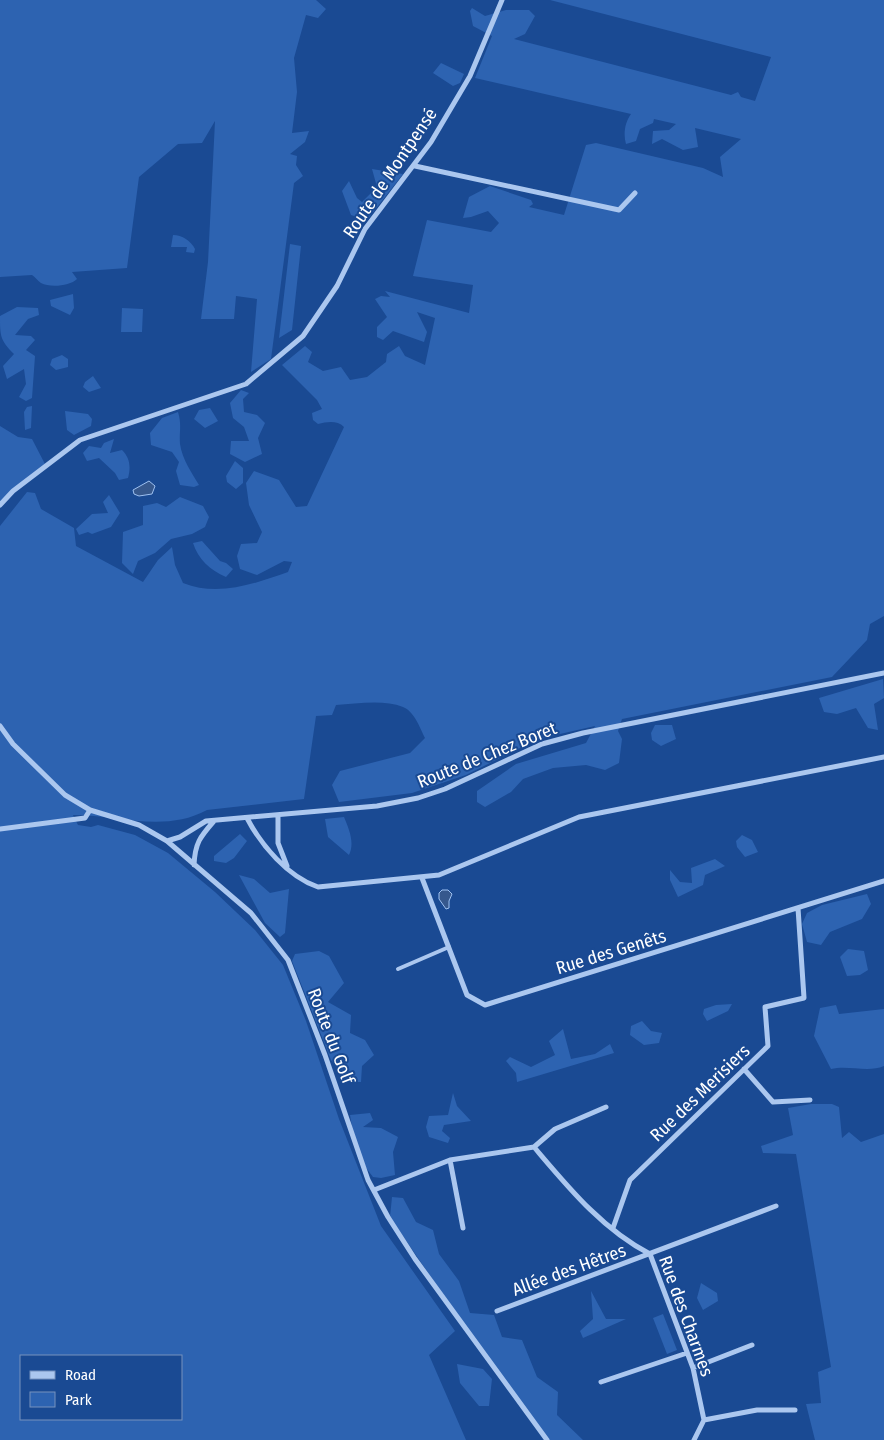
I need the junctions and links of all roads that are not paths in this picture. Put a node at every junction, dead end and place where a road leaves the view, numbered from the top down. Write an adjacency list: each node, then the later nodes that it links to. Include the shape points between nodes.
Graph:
1 (502, 0): 2 (street, Route de Montpensé, via 470,76)
2 (415, 166): 3 (street, via 619,210); 4 (street, Route de Montpensé, via 364,230 337,286 303,336 246,384 80,440)
3 (635, 192)
4 (0, 505)
5 (884, 673): 9 (street, Route de Chez Boret, via 583,733 542,744 445,789 418,798 377,806)
6 (0, 726): 8 (street, Route du Golf, via 13,744 65,795)
7 (884, 757): 16 (street, via 579,817 439,875)
8 (90, 810): 12 (street, via 86,818); 13 (street, Route du Golf, via 139,825)
9 (278, 815): 10 (street, Route de Chez Boret); 15 (street, via 278,843)
10 (247, 818): 11 (street, Route de Chez Boret); 15 (street, via 256,836)
11 (214, 821): 13 (street, Route de Chez Boret, via 206,821); 14 (street, via 195,849)
12 (0, 829)
13 (167, 841): 14 (street, Route du Golf)
14 (194, 865): 26 (street, Route du Golf, via 251,913 288,960)
15 (288, 868): 16 (street, via 307,883 318,887)
16 (422, 878): 19 (street, Rue des Genêts)
17 (884, 881): 18 (street, Rue des Genêts)
18 (798, 908): 19 (street, Rue des Genêts, via 485,1005 467,994); 21 (street, Rue des Merisiers, via 804,998 765,1007 768,1046)
19 (449, 947): 20 (lane)
20 (398, 969)
21 (744, 1069): 22 (street, via 772,1102); 29 (street, Rue des Merisiers, via 630,1180)
22 (810, 1100)
23 (606, 1107): 24 (street, via 555,1128)
24 (534, 1147): 25 (street); 29 (street, Rue des Charmes, via 578,1200)
25 (450, 1160): 26 (street); 28 (street)
26 (374, 1190): 38 (street, Route du Golf, via 415,1259)
27 (776, 1206): 30 (street, Allée des Hêtres)
28 (463, 1228)
29 (612, 1228): 30 (street, Rue des Charmes)
30 (650, 1254): 31 (street, Allée des Hêtres); 33 (street, Rue des Charmes)
31 (497, 1311)
32 (752, 1345): 34 (street)
33 (687, 1353): 34 (street, Rue des Charmes); 35 (street)
34 (692, 1368): 37 (street, Rue des Charmes)
35 (601, 1382)
36 (795, 1410): 37 (street, via 757,1410)
37 (704, 1420): 39 (street)
38 (547, 1440)
39 (694, 1440)

